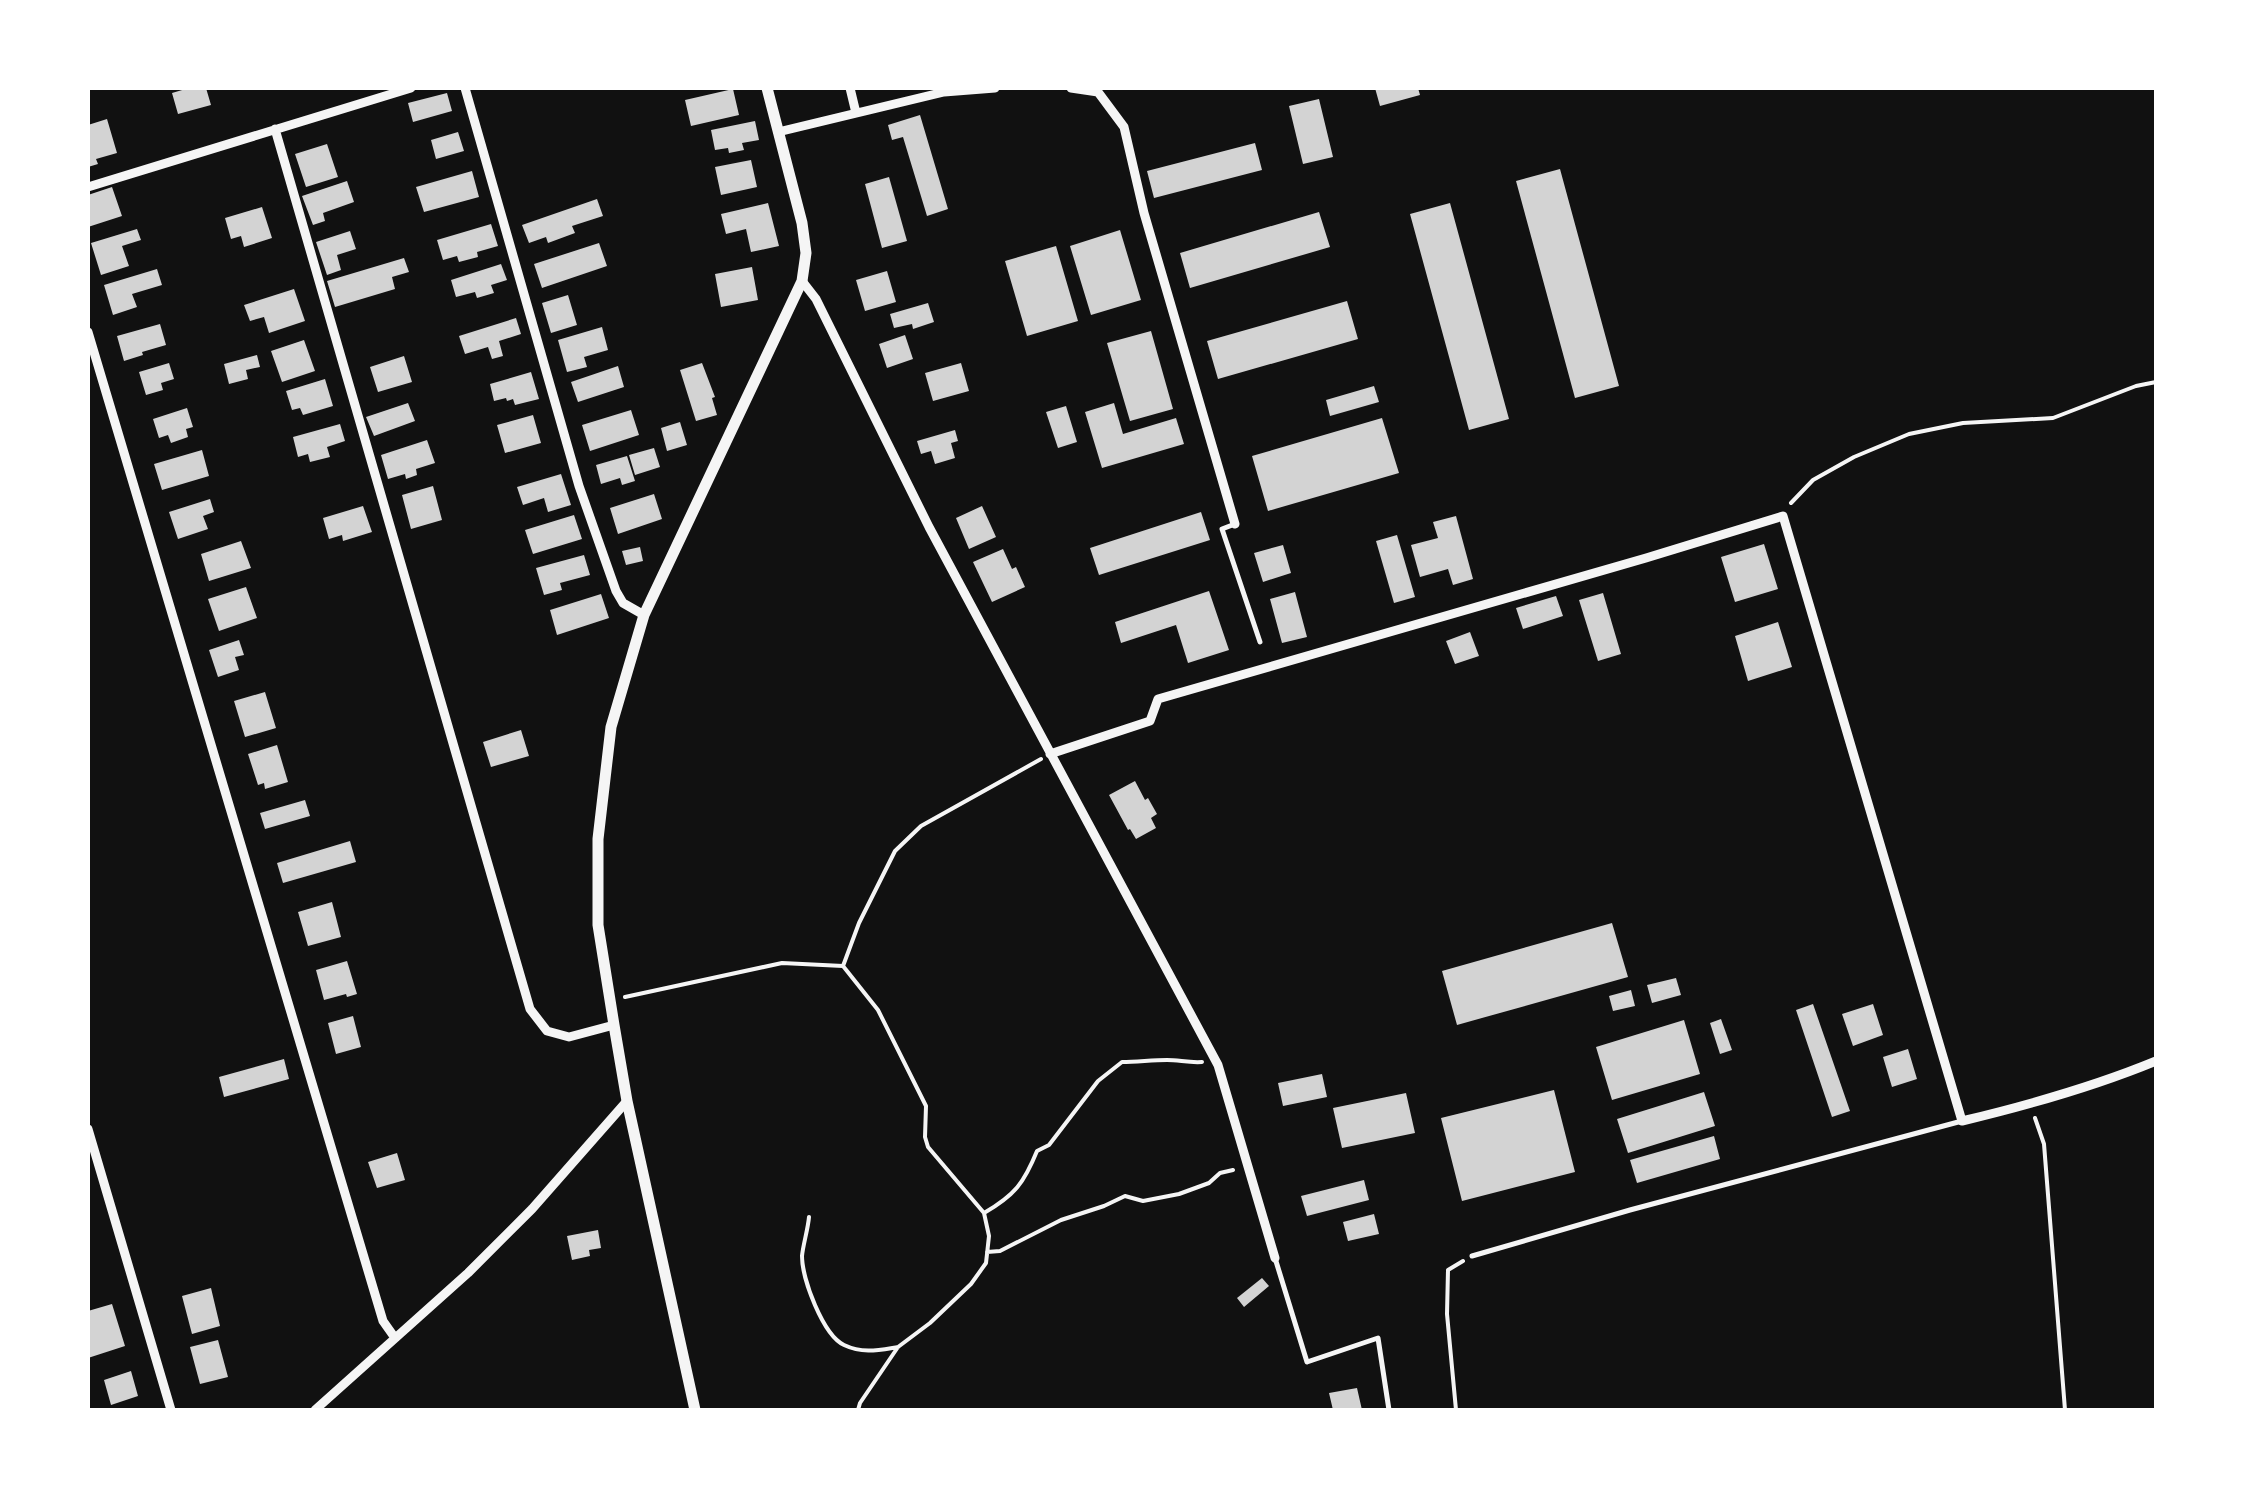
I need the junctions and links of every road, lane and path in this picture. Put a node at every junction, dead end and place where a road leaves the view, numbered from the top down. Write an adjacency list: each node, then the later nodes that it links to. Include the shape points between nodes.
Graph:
1 (411, 88): 8 (street)
2 (465, 88): 16 (street, via 579,486 616,590)
3 (767, 88): 9 (street)
4 (850, 88): 7 (street)
5 (996, 88): 7 (street, via 944,92)
6 (1071, 88): 15 (street, via 1098,92 1124,128)
7 (856, 113): 9 (street)
8 (275, 129): 10 (street); 21 (street, via 530,1008 547,1031 569,1037)
9 (778, 132): 11 (street, via 802,223)
10 (88, 186)
11 (802, 281): 16 (street); 18 (street)
12 (88, 332): 34 (street, via 383,1321)
13 (2156, 382): 14 (path, via 2053,418 1908,434 1813,480)
14 (1784, 516): 18 (street, via 1158,699 1150,721); 26 (street)
15 (1235, 524): 17 (lane, via 1222,529)
16 (644, 616): 20 (street, via 611,727 598,838 598,925)
17 (1260, 642)
18 (1050, 754): 19 (path, via 921,826 895,851); 22 (street)
19 (843, 966): 20 (path, via 782,963); 29 (path, via 878,1010 926,1106 928,1147)
20 (611, 1000): 21 (street)
21 (614, 1025): 24 (street)
22 (1212, 1055): 28 (street); 29 (path, via 1187,1064 1122,1062 1098,1080 1050,1145 1037,1151 1012,1194)
23 (2156, 1061): 25 (street)
24 (627, 1101): 34 (street, via 532,1210); 38 (street)
25 (2030, 1105): 26 (street); 42 (path, via 2044,1144)
26 (1962, 1121): 32 (lane)
27 (88, 1128): 36 (street)
28 (1246, 1160): 31 (path, via 1180,1194 1126,1196); 33 (street)
29 (984, 1213): 31 (path)
30 (810, 1218): 35 (path, via 802,1256 812,1299 840,1344 868,1352)
31 (987, 1252): 35 (path, via 971,1284)
32 (1472, 1256): 41 (path, via 1448,1270)
33 (1275, 1258): 40 (lane, via 1307,1362 1378,1338)
34 (395, 1338): 37 (street)
35 (898, 1347): 39 (path)
36 (171, 1410)
37 (315, 1410)
38 (695, 1410)
39 (858, 1410)
40 (1389, 1410)
41 (1456, 1410)
42 (2065, 1410)

